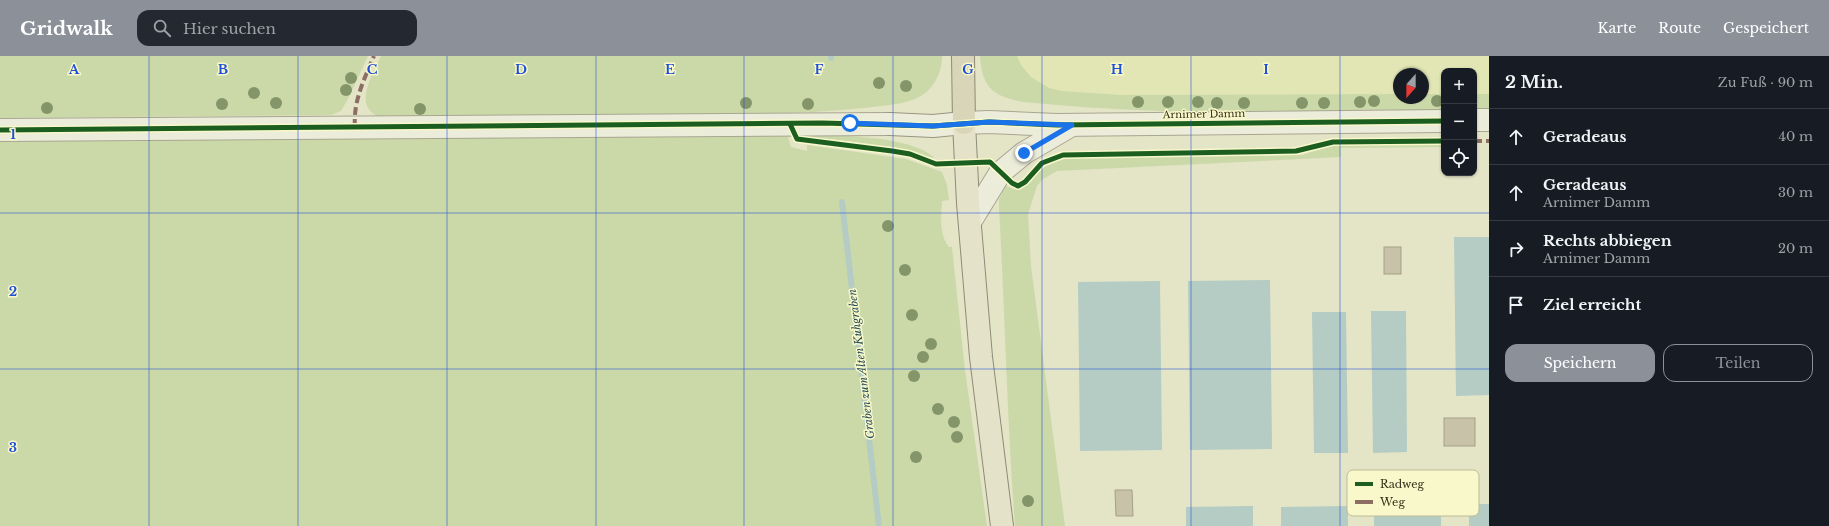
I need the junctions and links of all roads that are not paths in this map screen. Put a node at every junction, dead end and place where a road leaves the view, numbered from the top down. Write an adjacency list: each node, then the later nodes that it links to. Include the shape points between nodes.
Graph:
1 (962, 56): 5 (highway)
2 (1477, 120): 3 (street)
3 (1489, 120)
4 (1441, 121): 6 (street, Arnimer Damm)
5 (964, 123): 6 (street, Arnimer Damm); 7 (street, Arnimer Damm, via 933,126 890,124); 8 (main road)
6 (1072, 125): 8 (street, Arnimer Damm, via 1024,153 1000,173)
7 (0, 130)
8 (970, 222): 9 (main road, via 981,357)
9 (1002, 526)

